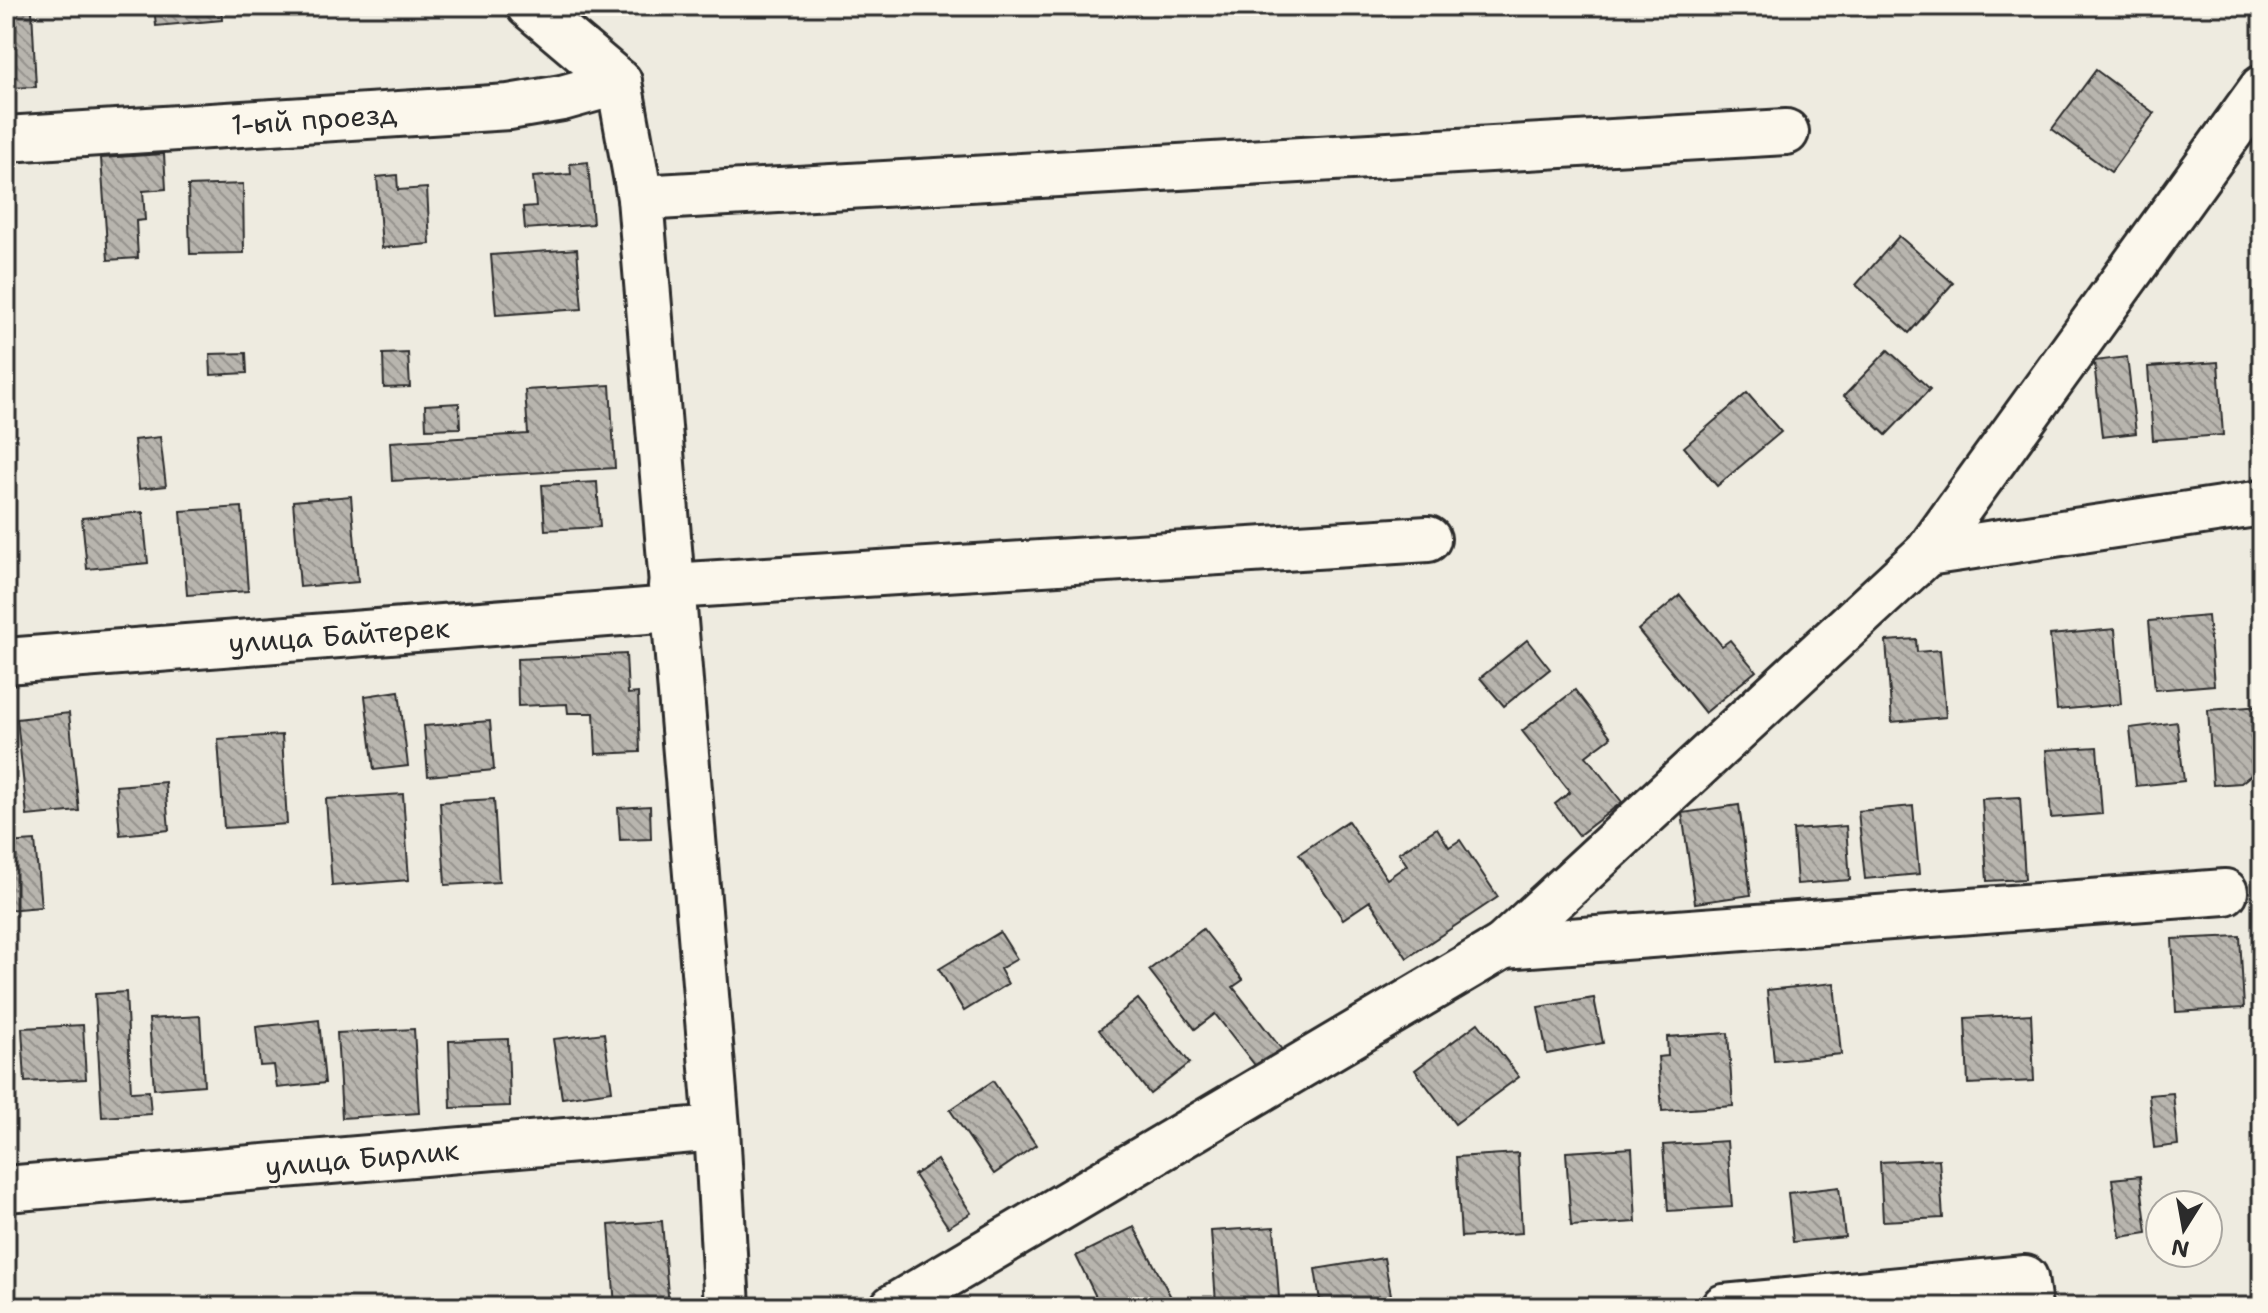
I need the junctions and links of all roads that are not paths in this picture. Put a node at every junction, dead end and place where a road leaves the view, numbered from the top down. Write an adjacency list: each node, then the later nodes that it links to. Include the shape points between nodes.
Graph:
1 (529, 6): 2 (street)
2 (619, 82): 5 (street, 1-ый проезд, via 509,107); 6 (street)
3 (2262, 88): 9 (street)
4 (1786, 132): 6 (street)
5 (6, 139)
6 (640, 198): 10 (street)
7 (2262, 503): 9 (street)
8 (1428, 539): 10 (street, улица Байтерек)
9 (1927, 553): 13 (street)
10 (672, 598): 11 (street, улица Байтерек); 14 (street)
11 (6, 661)
12 (2225, 892): 13 (street)
13 (1503, 946): 18 (street)
14 (717, 1128): 15 (street, улица Бирлик); 17 (street)
15 (6, 1189)
16 (2027, 1292): 19 (street)
17 (727, 1307)
18 (893, 1307)
19 (1724, 1307)

